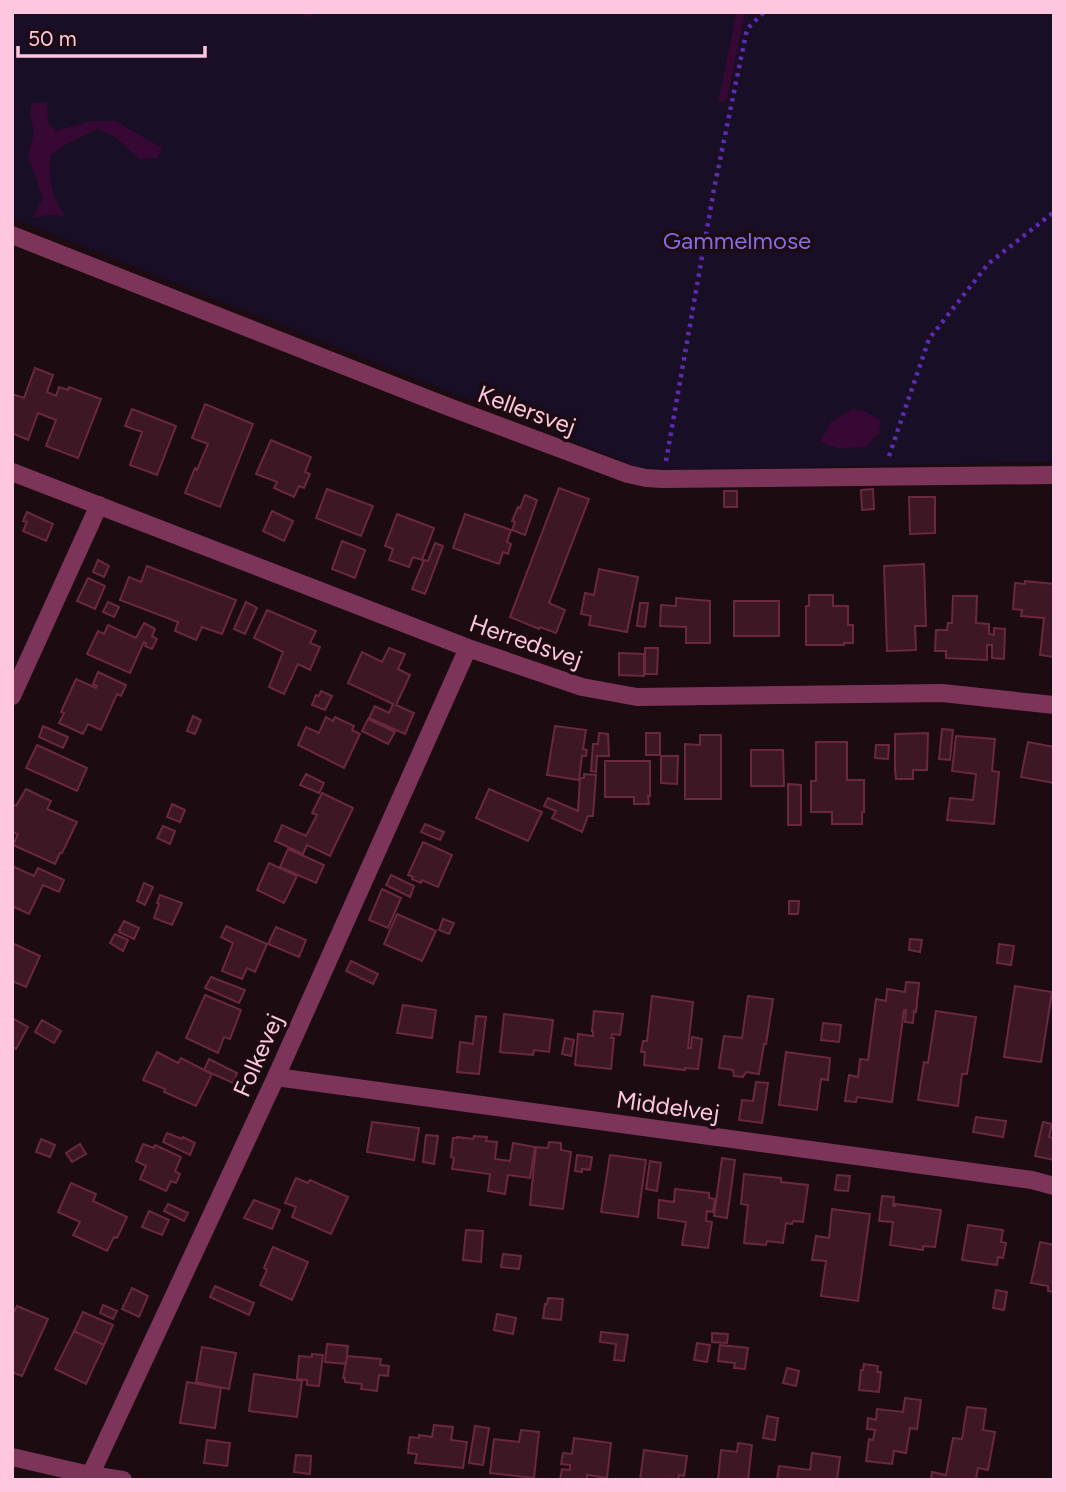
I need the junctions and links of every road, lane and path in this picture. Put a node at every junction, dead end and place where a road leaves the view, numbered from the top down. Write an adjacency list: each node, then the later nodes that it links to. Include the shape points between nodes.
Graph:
1 (764, 12): 7 (path, via 747,29)
2 (1054, 212): 6 (path, via 988,264 929,338)
3 (12, 235): 7 (street, Kellersvej, via 628,474)
4 (12, 472): 8 (street, Herredsvej)
5 (1054, 475): 6 (street, Kellersvej)
6 (883, 477): 7 (street, Kellersvej)
7 (663, 479)
8 (99, 505): 9 (street, Herredsvej); 10 (street)
9 (468, 648): 11 (street, Herredsvej, via 582,687 637,697 942,693); 12 (street, Folkevej)
10 (12, 696)
11 (1054, 705)
12 (276, 1077): 13 (street, Middelvej); 15 (street, Folkevej)
13 (1054, 1186)
14 (12, 1457): 15 (street)
15 (89, 1478): 16 (street)
16 (123, 1480)

